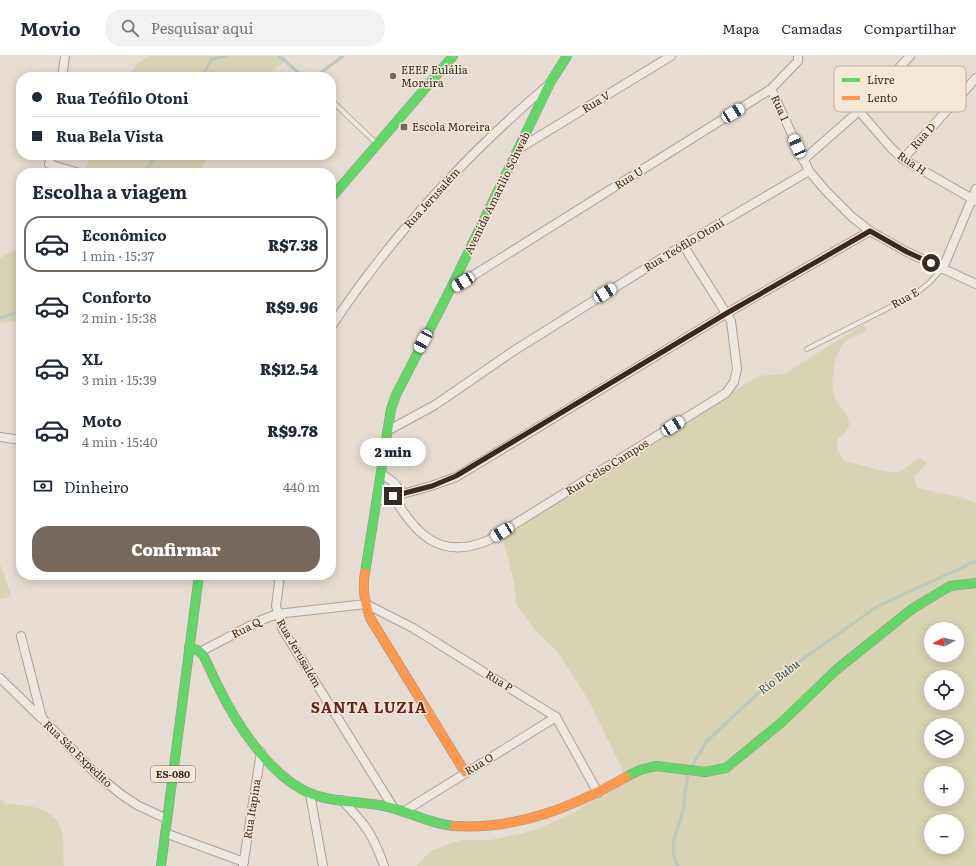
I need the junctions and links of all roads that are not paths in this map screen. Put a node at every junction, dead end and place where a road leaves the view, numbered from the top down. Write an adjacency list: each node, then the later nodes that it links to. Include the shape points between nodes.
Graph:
1 (65, 56): 8 (street)
2 (453, 56): 17 (street)
3 (567, 56): 10 (street, Avenida Amarilio Schwab)
4 (671, 56): 18 (street, Rua V)
5 (910, 56): 7 (street)
6 (800, 58): 11 (street, Rua U)
7 (901, 66)
8 (63, 72)
9 (976, 78): 12 (street, Rua D)
10 (550, 83): 18 (street, Avenida Amarilio Schwab); 33 (street, Rua Jerusalém, via 438,188 366,276)
11 (771, 89): 21 (street, Rua I); 31 (street, Rua U)
12 (966, 89)
13 (336, 105): 17 (lane)
14 (858, 112): 21 (street)
15 (860, 112): 19 (street, Rua H, via 892,150)
16 (945, 112): 19 (street, Rua D)
17 (378, 145): 25 (street)
18 (520, 148): 31 (street, Avenida Amarilio Schwab)
19 (903, 159): 26 (street, Rua H)
20 (50, 160): 22 (street, via 49,164)
21 (803, 160): 23 (street, Rua I)
22 (62, 168)
23 (809, 171): 27 (street, via 826,192); 28 (street, Rua Teófilo Otoni)
24 (976, 190): 26 (street, Rua E)
25 (336, 192)
26 (974, 200): 29 (street, Rua E)
27 (870, 231): 29 (street, via 907,252); 32 (street)
28 (683, 245): 32 (street, Rua Celso Campos); 35 (street, Rua Teófilo Otoni, via 515,350 436,405)
29 (943, 268): 30 (street); 34 (lane, Rua E, via 929,284 914,294)
30 (976, 284)
31 (450, 290): 35 (street, Avenida Amarilio Schwab, via 402,379 391,409)
32 (727, 313): 39 (street, via 456,476 432,486); 40 (street, Rua Celso Campos, via 733,331 738,369 734,382 726,393 489,540 459,547 430,539 414,527)
33 (336, 320)
34 (807, 349)
35 (387, 431): 38 (street, Avenida Amarilio Schwab)
36 (0, 437): 37 (street)
37 (16, 439)
38 (381, 473): 39 (street); 41 (street, Avenida Amarilio Schwab)
39 (403, 493): 40 (street)
40 (393, 496): 41 (street)
41 (377, 501): 45 (street, Avenida Amarilio Schwab, via 363,585)
42 (198, 580): 48 (street, ES-080)
43 (279, 580): 46 (street, Rua Jerusalém)
44 (976, 583): 55 (street, via 950,586 912,609 859,651 782,722 726,768 703,773 661,767 645,768)
45 (366, 604): 46 (street, Rua Q); 51 (street, Rua P, via 413,628); 54 (street, Avenida Amarilio Schwab, via 370,618)
46 (277, 614): 49 (street, Rua Q, via 258,621); 58 (street, Rua Jerusalém, via 283,630)
47 (22, 636): 52 (street, Rua São Expedito)
48 (189, 647): 49 (street); 60 (street, ES-080)
49 (200, 652): 53 (street, via 229,707)
50 (0, 678): 52 (street)
51 (556, 717): 54 (street, Rua O); 55 (street, Rua P)
52 (42, 718): 60 (street, Rua São Expedito, via 96,774 117,791 137,805)
53 (261, 752): 56 (street, via 288,779); 62 (street, Rua Itapina)
54 (465, 772): 59 (street, Rua O)
55 (598, 793): 59 (street, via 530,819 492,825 451,826 429,822)
56 (310, 794): 57 (street); 64 (street)
57 (341, 800): 58 (street); 65 (street, via 373,837)
58 (393, 808): 59 (street)
59 (403, 812)
60 (168, 819): 61 (street, ES-080)
61 (165, 833): 62 (street); 63 (street, ES-080)
62 (244, 864)
63 (161, 866)
64 (323, 866)
65 (384, 866)

